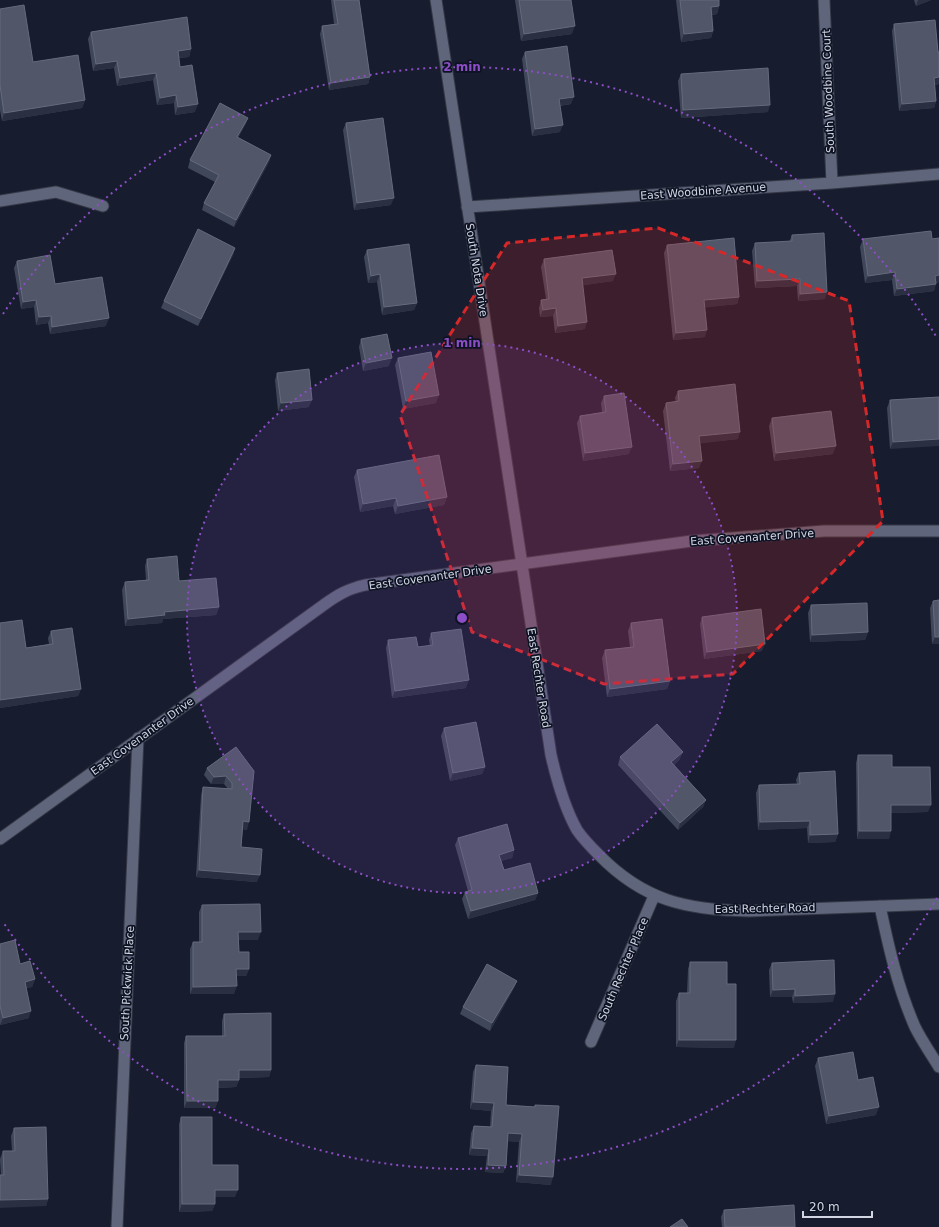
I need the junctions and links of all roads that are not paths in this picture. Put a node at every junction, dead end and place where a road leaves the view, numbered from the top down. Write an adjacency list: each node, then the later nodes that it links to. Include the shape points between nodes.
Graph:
1 (436, 0): 7 (street, South Nota Drive)
2 (824, 0): 4 (street, South Woodbine Court)
3 (939, 174): 4 (street, East Woodbine Avenue)
4 (832, 183): 7 (street, East Woodbine Avenue)
5 (0, 201): 6 (street, via 56,192)
6 (103, 206)
7 (467, 207): 9 (street, South Nota Drive)
8 (939, 531): 9 (street, East Covenanter Drive, via 824,531 700,540)
9 (522, 564): 10 (street, East Covenanter Drive, via 365,586 338,594); 12 (street, East Rechter Road, via 551,755 562,797 578,831 589,845 621,875)
10 (138, 738): 11 (street, East Covenanter Drive); 17 (street, South Pickwick Place)
11 (0, 839)
12 (654, 896): 14 (street, East Rechter Road, via 688,906 719,910); 15 (street, South Rechter Place)
13 (939, 904): 14 (street, East Rechter Road)
14 (880, 906): 16 (street, via 893,968 916,1029)
15 (591, 1042)
16 (939, 1067)
17 (116, 1227)

